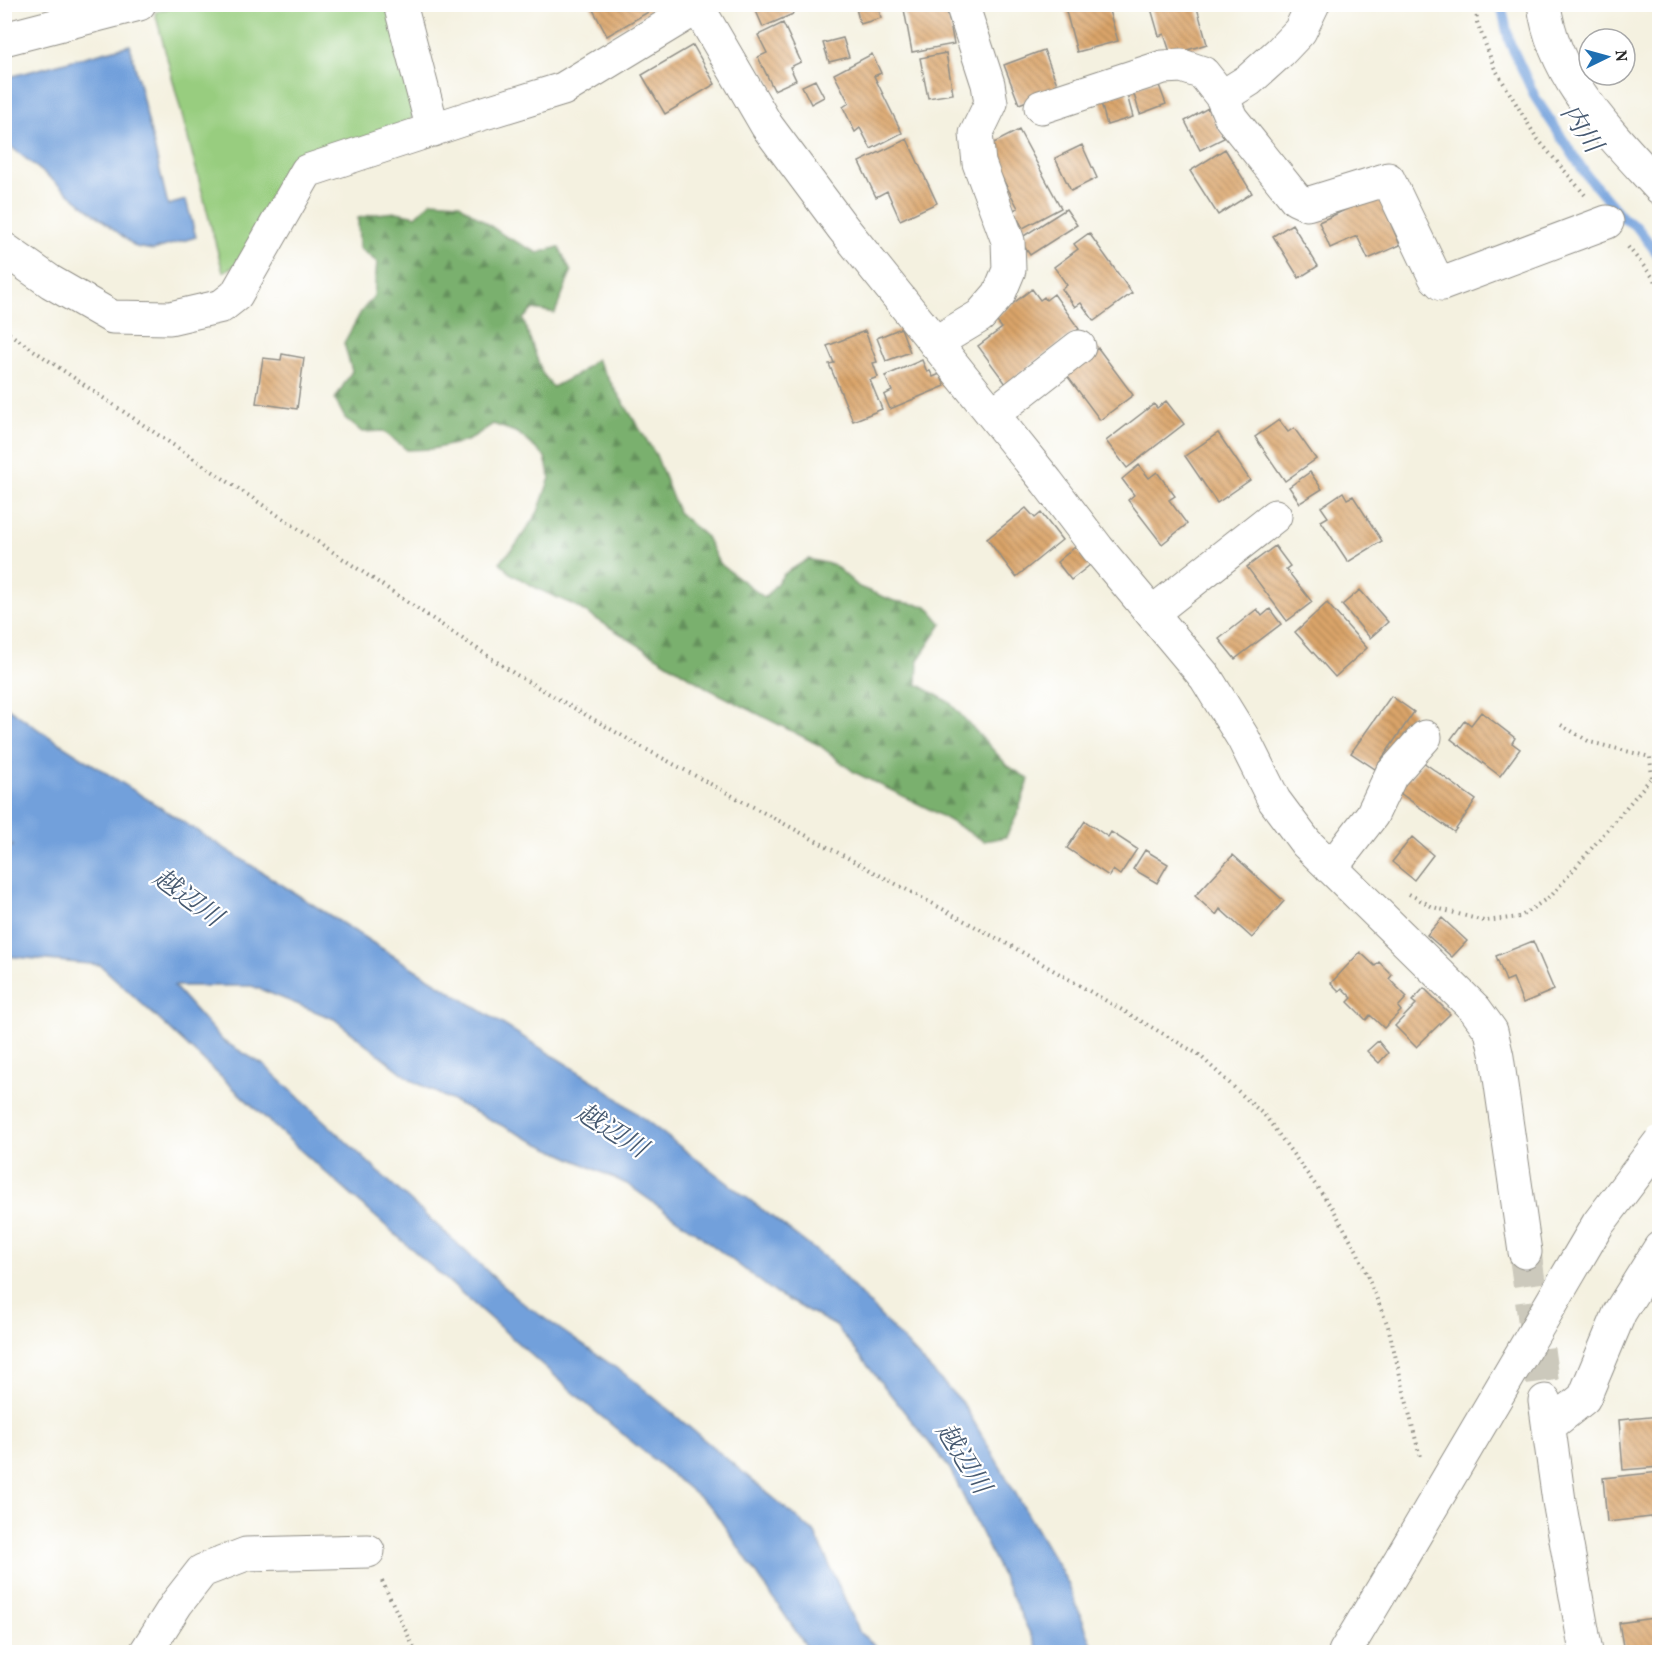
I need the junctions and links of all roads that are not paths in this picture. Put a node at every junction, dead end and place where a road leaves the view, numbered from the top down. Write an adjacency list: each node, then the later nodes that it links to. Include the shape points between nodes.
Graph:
1 (139, 4): 7 (street)
2 (400, 4): 10 (street)
3 (962, 4): 14 (street, via 988,84 991,103 976,134 979,163 1008,241 1009,270 999,294 980,316)
4 (1313, 4): 8 (street, via 1300,31 1280,52 1249,80)
5 (1544, 4): 11 (street, via 1559,59 1587,104)
6 (699, 6): 10 (street, via 563,89); 14 (street, via 767,126)
7 (4, 39)
8 (1222, 97): 9 (street, via 1203,73 1182,66 1163,67); 12 (street, via 1231,118 1296,199 1307,204 1388,179 1435,277 1442,284)
9 (1041, 107)
10 (433, 130): 13 (street, via 307,171 236,295 222,306 170,318 112,317)
11 (1659, 188)
12 (1607, 222)
13 (4, 249)
14 (935, 343): 16 (street)
15 (1079, 347): 16 (street)
16 (993, 414): 18 (street)
17 (1275, 516): 18 (street)
18 (1152, 613): 20 (street, via 1206,678 1243,738 1274,800 1306,843)
19 (1425, 737): 20 (street, via 1391,776 1371,814)
20 (1331, 868): 23 (street, via 1475,1009 1491,1030)
21 (1659, 1142): 26 (street, bridge, via 1599,1224)
22 (1659, 1248): 27 (street, via 1620,1312 1584,1398 1547,1413)
23 (1525, 1252)
24 (368, 1551): 25 (street, via 246,1554 202,1571)
25 (146, 1653)
26 (1345, 1653)
27 (1586, 1653)

